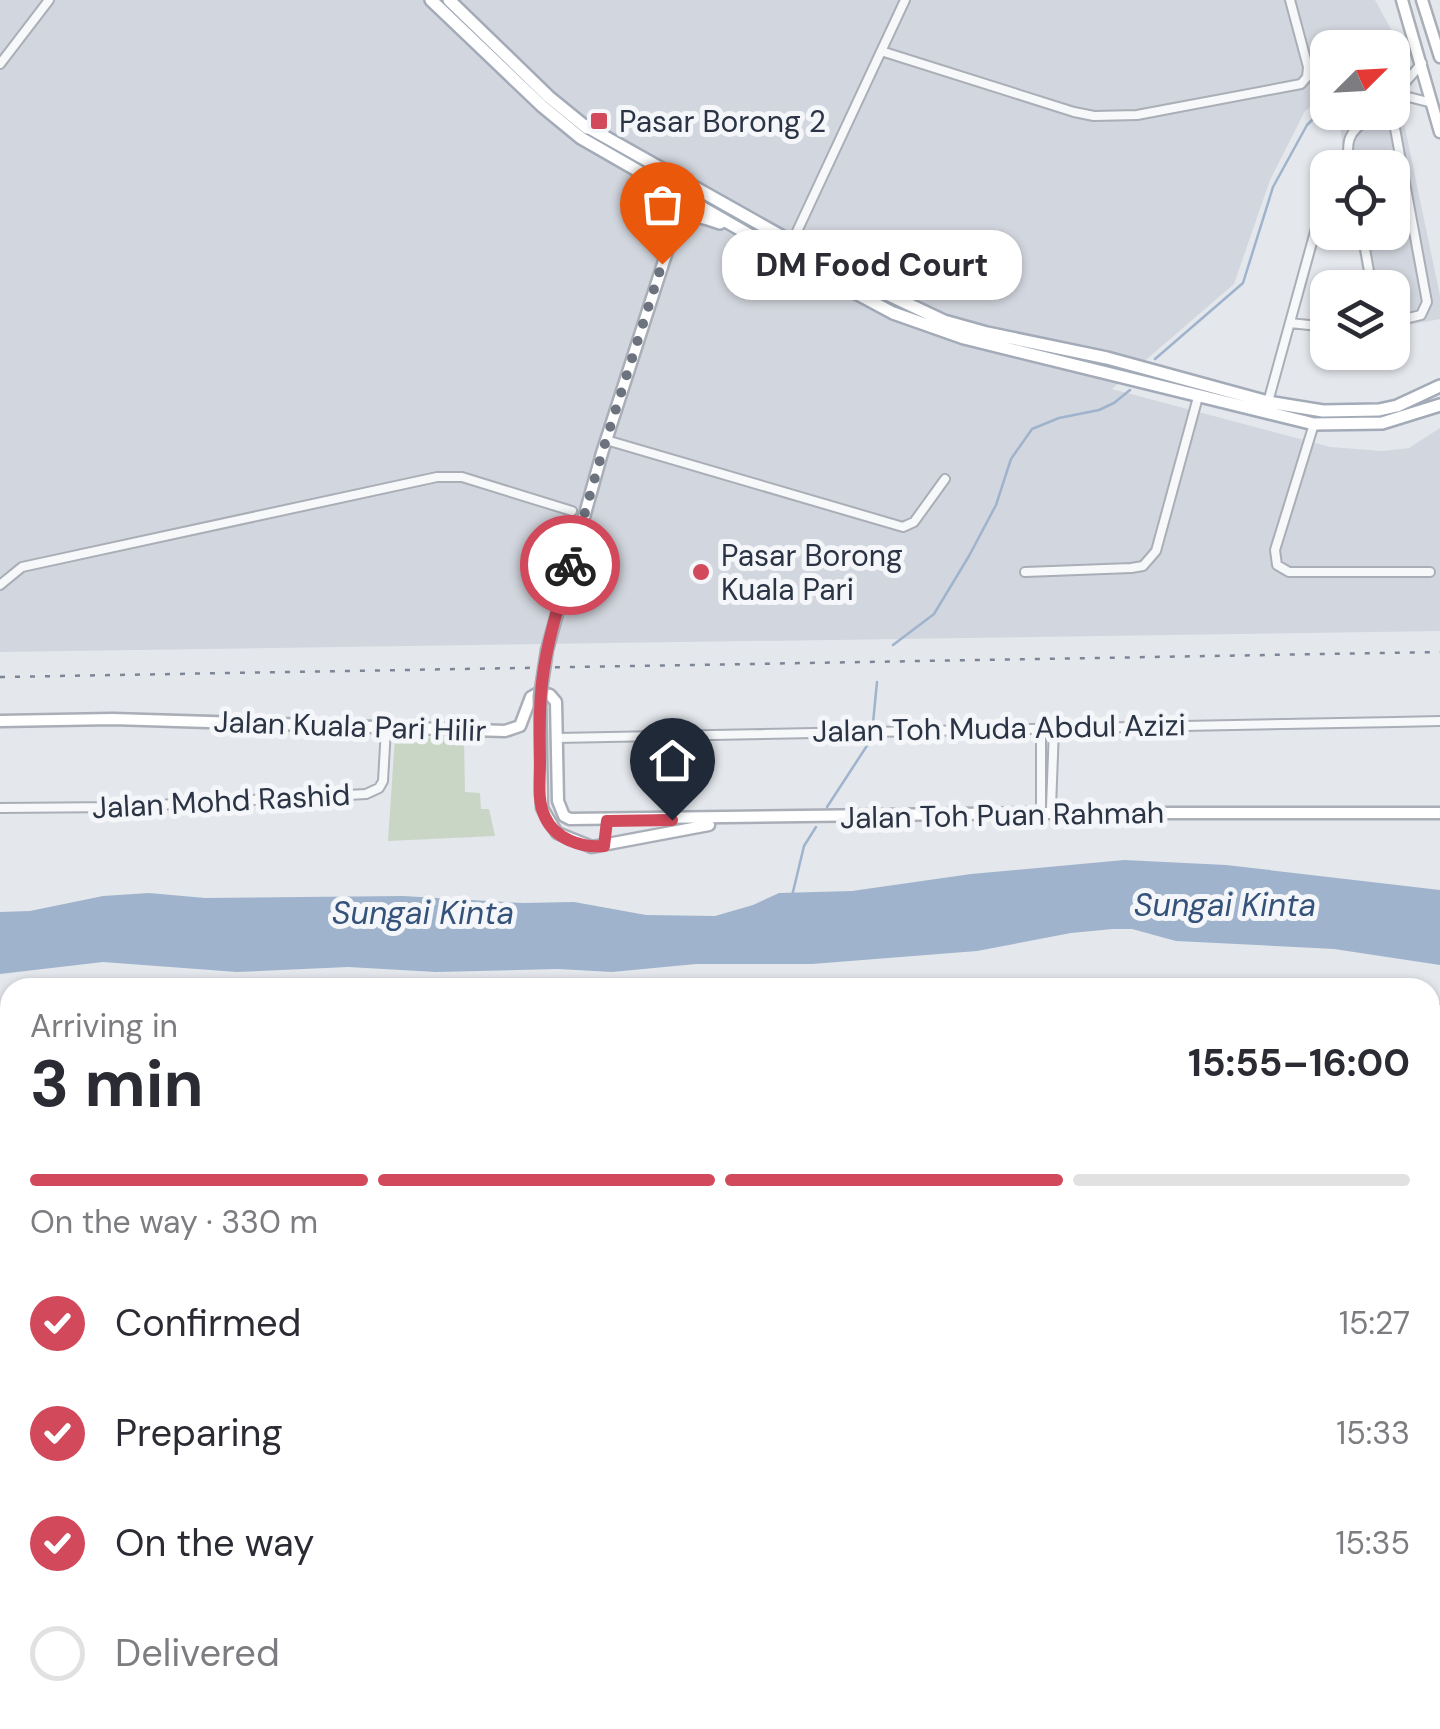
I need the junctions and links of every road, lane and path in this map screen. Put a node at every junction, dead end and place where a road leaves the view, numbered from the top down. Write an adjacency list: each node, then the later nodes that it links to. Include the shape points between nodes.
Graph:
1 (49, 0): 11 (street)
2 (431, 0): 16 (main road, via 542,106)
3 (449, 0): 16 (main road)
4 (905, 0): 8 (street)
5 (1290, 0): 8 (street, via 1308,66 1301,84 1125,116 1074,112)
6 (1402, 0): 10 (street)
7 (1422, 0): 9 (street)
8 (882, 51): 21 (street)
9 (1440, 57)
10 (1422, 62): 12 (street); 14 (street)
11 (0, 64)
12 (1410, 77)
13 (1410, 99): 14 (street)
14 (1433, 103): 17 (street)
15 (1395, 130): 23 (street, via 1427,302 1421,315)
16 (582, 131): 18 (main road, via 673,181); 20 (main road, via 660,196); 21 (main road)
17 (1440, 132)
18 (682, 197): 19 (main road); 20 (street); 21 (main road, via 698,196)
19 (734, 226): 20 (main road, via 690,215); 27 (main road, via 893,312 964,338)
20 (670, 228): 31 (street)
21 (793, 240): 28 (main road, via 944,321)
22 (1310, 250): 24 (street)
23 (1410, 318)
24 (1290, 323): 25 (street); 28 (street)
25 (1310, 325)
26 (1438, 385): 28 (main road, via 1397,406 1349,412)
27 (1198, 396): 30 (main road); 34 (street, via 1151,560 1131,568)
28 (1268, 402)
29 (1440, 405): 30 (main road, via 1402,419)
30 (1314, 424): 35 (street, via 1274,550 1277,566 1289,572)
31 (606, 440): 32 (street, via 903,528); 51 (street, bridge, via 540,696 542,808 557,833)
32 (945, 479)
33 (572, 511): 36 (street, via 462,477 437,476 22,566)
34 (1025, 572)
35 (1430, 572)
36 (0, 585)
37 (1440, 720): 41 (street, Jalan Toh Muda Abdul Azizi)
38 (0, 721): 39 (street, Jalan Kuala Pari Hilir)
39 (386, 728): 42 (street, Jalan Kuala Pari Hilir, via 513,730 524,720 530,697 540,692 556,702); 44 (street, Jalan Mohd Rashid, via 382,782 366,794)
40 (1041, 729): 41 (street, Jalan Toh Muda Abdul Azizi); 42 (street, Jalan Toh Muda Abdul Azizi); 43 (street)
41 (1054, 729): 43 (street)
42 (557, 738): 48 (street, Jalan Kuala Pari Hilir)
43 (1047, 744): 45 (street); 46 (street)
44 (0, 808)
45 (1038, 813): 46 (street, Jalan Toh Puan Rahmah); 49 (street, Jalan Toh Puan Rahmah)
46 (1055, 813): 47 (street, Jalan Toh Puan Rahmah)
47 (1440, 814)
48 (564, 816): 50 (street, Jalan Toh Puan Rahmah)
49 (737, 819): 50 (street, Jalan Toh Puan Rahmah); 51 (street)
50 (607, 821): 51 (street)
51 (598, 846)

